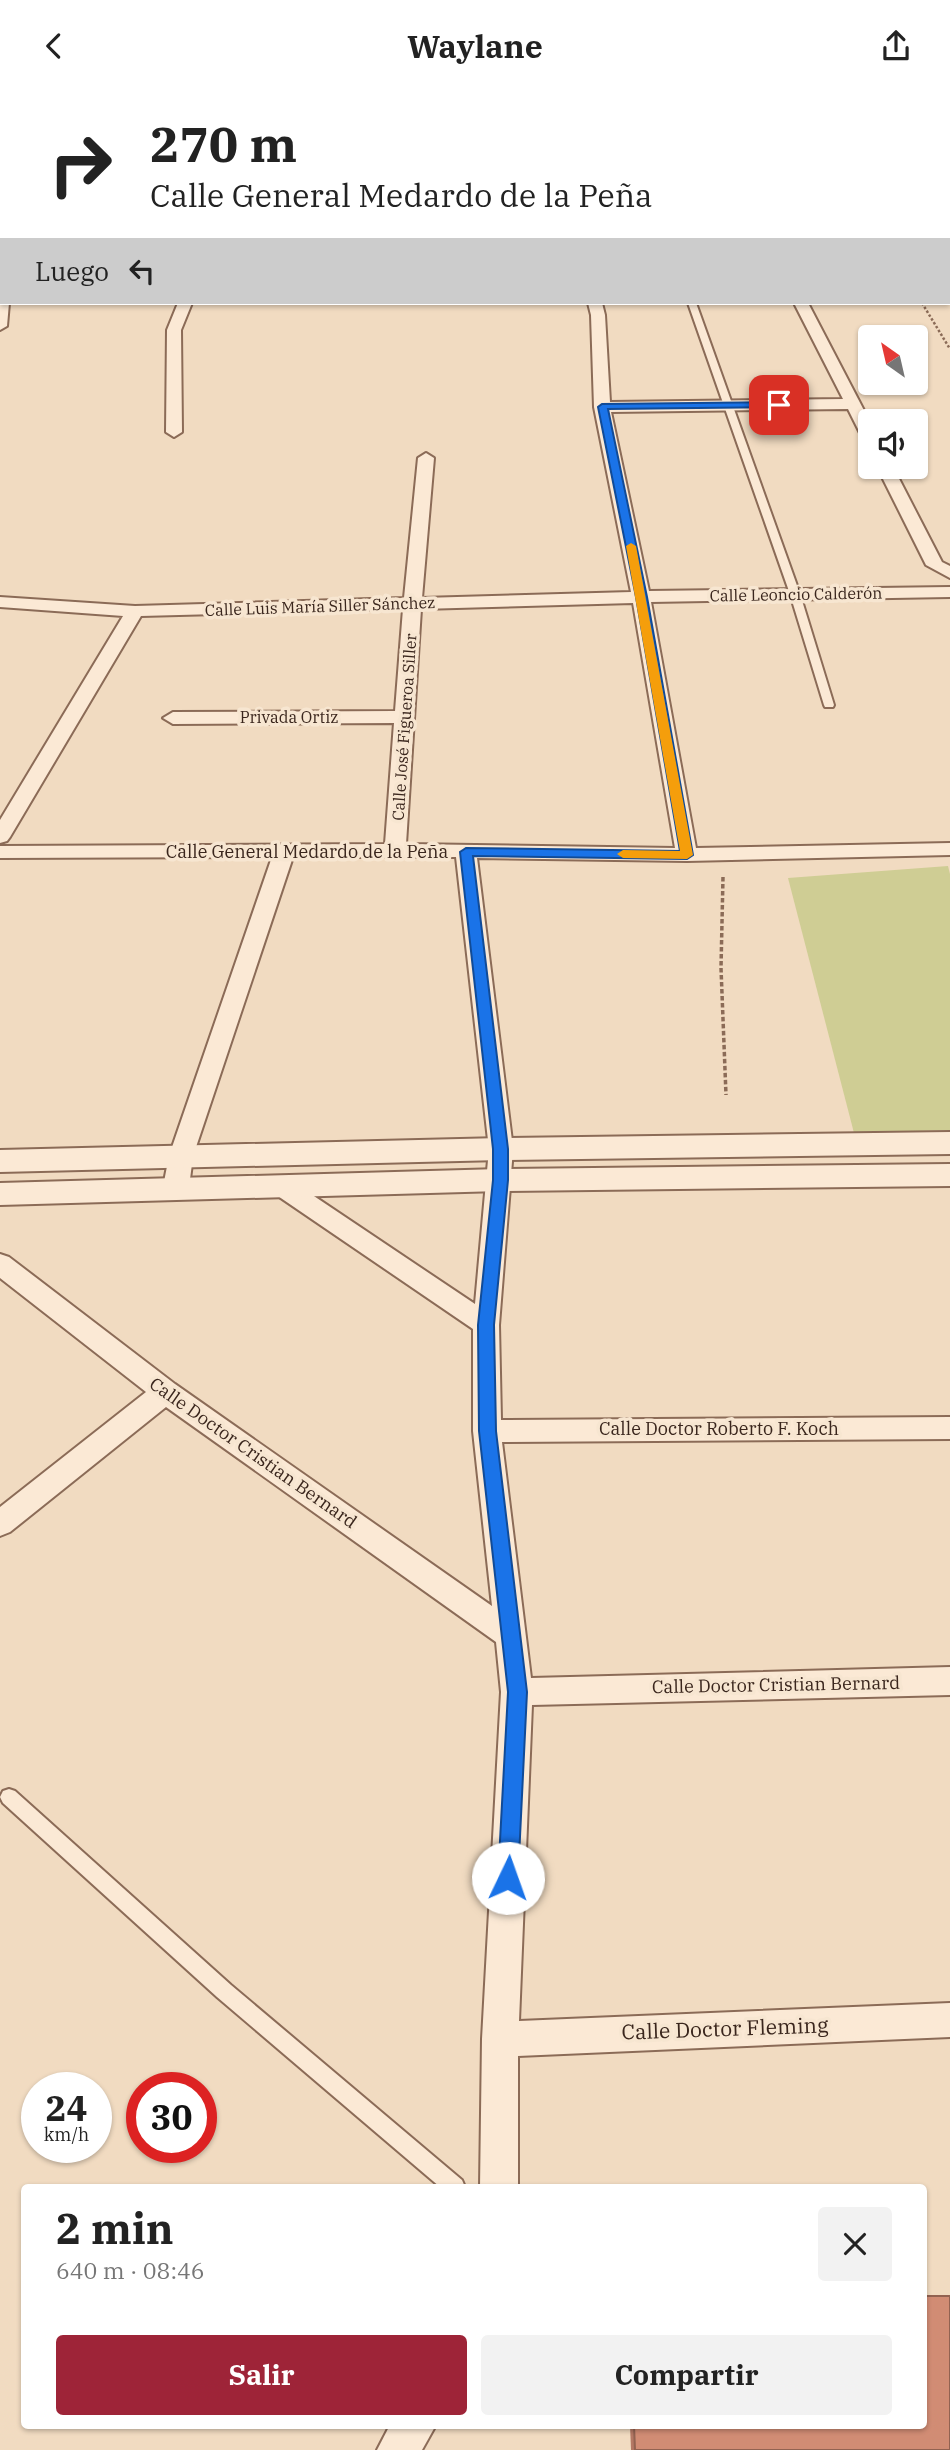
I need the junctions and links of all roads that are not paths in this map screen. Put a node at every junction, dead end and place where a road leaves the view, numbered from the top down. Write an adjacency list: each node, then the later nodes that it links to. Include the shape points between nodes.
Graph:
1 (2, 305): 6 (street)
2 (185, 305): 11 (street, via 174,330)
3 (596, 305): 9 (street)
4 (693, 305): 8 (lane)
5 (802, 305): 7 (street)
6 (0, 326)
7 (853, 404): 8 (street); 10 (street)
8 (730, 405): 9 (street); 17 (lane)
9 (602, 407): 18 (street)
10 (858, 414)
11 (174, 432)
12 (426, 458): 20 (street, Calle José Figueroa Siller)
13 (892, 479): 14 (street)
14 (942, 569): 15 (street)
15 (920, 592): 16 (street, Calle Leoncio Calderón); 17 (street, Calle Leoncio Calderón)
16 (950, 592)
17 (794, 594): 18 (street, Calle Leoncio Calderón); 22 (lane)
18 (641, 597): 20 (street, Calle Luis María Siller Sánchez); 31 (street)
19 (0, 602): 21 (street, Calle Luis María Siller Sánchez)
20 (412, 604): 21 (street, Calle Luis María Siller Sánchez); 23 (street, Calle José Figueroa Siller)
21 (135, 611): 25 (street)
22 (829, 705)
23 (406, 717): 24 (street, Privada Ortiz); 27 (street, Calle José Figueroa Siller)
24 (173, 718)
25 (0, 837)
26 (950, 849): 31 (street, Calle General Medardo de la Peña)
27 (395, 850): 29 (street, Calle General Medardo de la Peña); 30 (street, Calle General Medardo de la Peña)
28 (0, 852): 29 (street, Calle General Medardo de la Peña)
29 (284, 852): 33 (street)
30 (466, 852): 31 (street, Calle General Medardo de la Peña); 35 (street)
31 (687, 855)
32 (950, 1143): 35 (street)
33 (181, 1156): 34 (street); 35 (street); 38 (street)
34 (0, 1161)
35 (500, 1164): 36 (street); 37 (street); 41 (street)
36 (950, 1175)
37 (281, 1186): 38 (street); 41 (street)
38 (176, 1187): 39 (street)
39 (0, 1194)
40 (0, 1264): 42 (street, Calle Doctor Cristian Bernard)
41 (486, 1325): 44 (street)
42 (165, 1392): 45 (street); 46 (street, Calle Doctor Cristian Bernard)
43 (950, 1428): 44 (street, Calle Doctor Roberto F. Koch)
44 (487, 1431): 46 (street)
45 (0, 1524)
46 (510, 1635): 48 (street)
47 (950, 1681): 48 (street, Calle Doctor Cristian Bernard)
48 (517, 1692): 51 (street)
49 (9, 1797): 52 (lane, via 224,1991)
50 (950, 2020): 51 (street, Calle Doctor Fleming)
51 (500, 2039): 53 (street)
52 (451, 2184)
53 (499, 2184)
54 (413, 2429): 55 (street)
55 (397, 2450)

